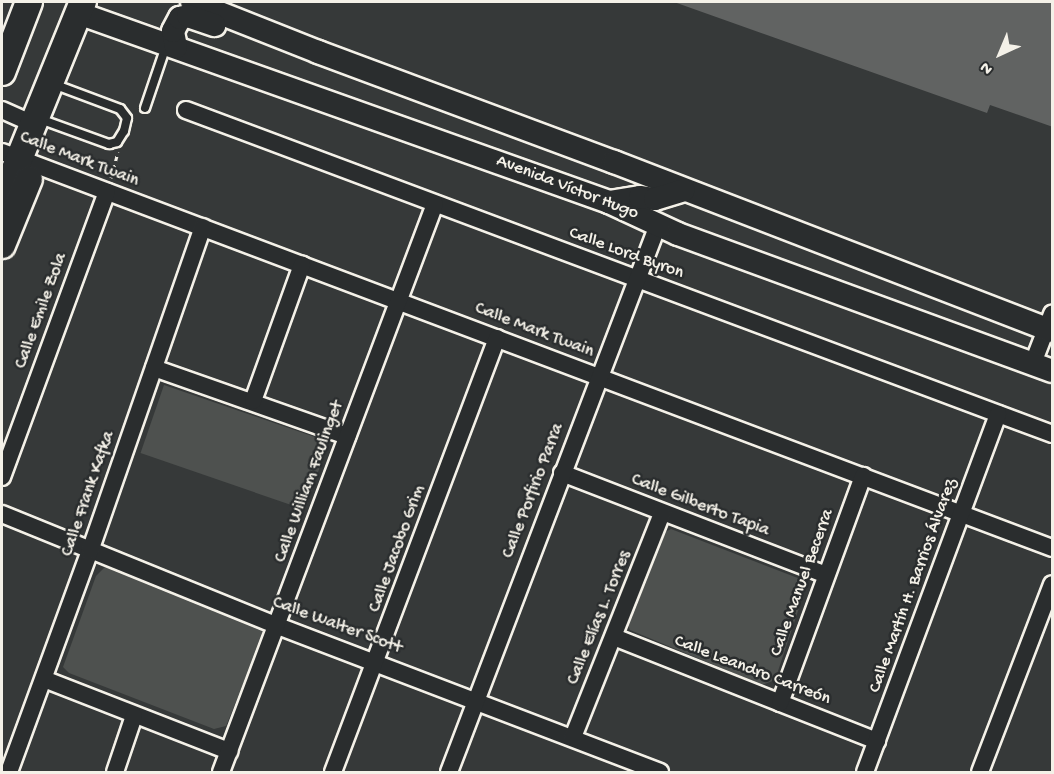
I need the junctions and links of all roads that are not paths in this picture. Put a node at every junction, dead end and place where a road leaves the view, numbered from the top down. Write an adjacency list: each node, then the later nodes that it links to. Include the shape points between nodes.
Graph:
1 (29, 2): 6 (main road)
2 (192, 2): 5 (street)
3 (81, 7): 4 (street, Avenida Víctor Hugo); 7 (main road)
4 (171, 45): 5 (street, via 175,23 188,16 279,50 305,55); 8 (lane); 16 (street, Avenida Víctor Hugo)
5 (318, 52): 14 (street)
6 (2, 72)
7 (51, 83): 11 (main road); 11 (lane, via 120,109 127,118 124,131 117,142 109,144)
8 (145, 108)
9 (2, 110): 11 (street)
10 (186, 110): 17 (street, Calle Lord Byron)
11 (36, 121): 12 (main road)
12 (19, 159): 13 (main road); 15 (street, Calle Mark Twain); 20 (main road)
13 (3, 190)
14 (684, 190): 16 (street, via 655,200 640,197); 24 (street)
15 (107, 192): 19 (street, Calle Mark Twain); 35 (street, Calle Emile Zola)
16 (609, 202): 18 (street, Avenida Víctor Hugo)
17 (435, 204): 22 (street, Calle Lord Byron); 23 (street, Calle William Faulinget)
18 (658, 225): 22 (street, Calle Porfirio Parra); 26 (street, Avenida Víctor Hugo)
19 (203, 228): 21 (street, Calle Mark Twain); 27 (street, Calle Frank Kafka)
20 (2, 245)
21 (302, 265): 23 (street, Calle Mark Twain); 29 (street)
22 (637, 279): 28 (street, Calle Porfirio Parra); 30 (street, Calle Lord Byron)
23 (397, 301): 25 (street, Calle Mark Twain); 32 (street, Calle William Faulinget)
24 (1051, 325): 26 (street)
25 (497, 338): 28 (street, Calle Mark Twain); 45 (street, Calle Jacobo Grim)
26 (1043, 367)
27 (154, 368): 29 (street); 40 (street, Calle Frank Kafka)
28 (599, 376): 33 (street, Calle Porfirio Parra); 34 (street, Calle Mark Twain)
29 (253, 401): 32 (street)
30 (998, 414): 31 (street, Calle Lord Byron); 38 (street, Calle Martín H. Barrios Álvarez)
31 (1053, 434)
32 (347, 436): 43 (street, Calle William Faulinget)
33 (562, 473): 36 (street, Calle Gilberto Tapia); 47 (street, Calle Porfirio Parra)
34 (863, 476): 38 (street, Calle Mark Twain); 41 (street, Calle Manuel Becerra)
35 (2, 477)
36 (662, 513): 41 (street, Calle Gilberto Tapia); 44 (street, Calle Elías L. Torres)
37 (2, 514): 40 (street, Calle Walter Scott)
38 (961, 515): 39 (street, Calle Mark Twain); 51 (street, Calle Martín H. Barrios Álvarez)
39 (1053, 548)
40 (90, 551): 43 (street, Calle Walter Scott); 46 (street, Calle Frank Kafka)
41 (826, 575): 48 (street, Calle Manuel Becerra)
42 (1053, 584): 60 (street)
43 (278, 626): 45 (street, Calle Walter Scott); 52 (street, Calle William Faulinget)
44 (614, 638): 48 (street, Calle Leandro Carreón); 50 (street, Calle Elías L. Torres)
45 (376, 661): 47 (street, Calle Walter Scott); 56 (street, Calle Jacobo Grim)
46 (44, 679): 49 (street); 53 (street, Calle Frank Kafka)
47 (476, 700): 50 (street, Calle Walter Scott); 57 (street, Calle Porfirio Parra)
48 (780, 704): 51 (street, Calle Leandro Carreón)
49 (134, 716): 52 (street); 54 (street)
50 (573, 737): 58 (street, Calle Walter Scott)
51 (877, 741): 59 (street, Calle Martín H. Barrios Álvarez)
52 (230, 751): 55 (street, Calle William Faulinget)
53 (9, 772)
54 (115, 772)
55 (221, 772)
56 (333, 772)
57 (449, 772)
58 (660, 772)
59 (865, 772)
60 (980, 772)

